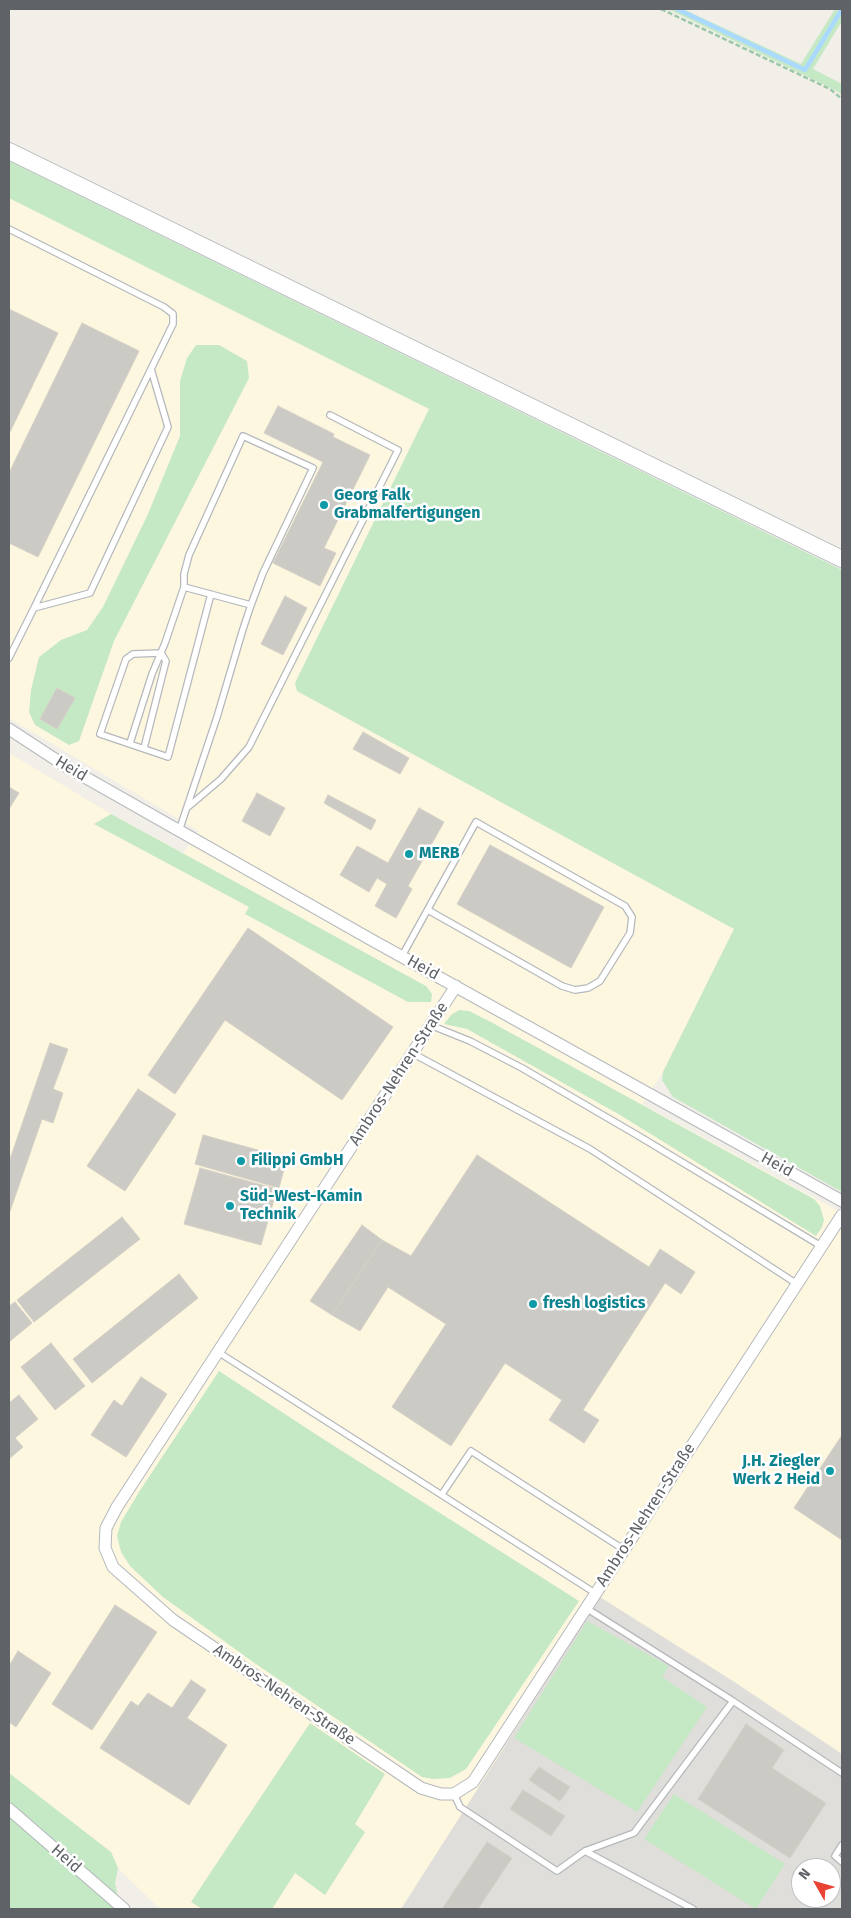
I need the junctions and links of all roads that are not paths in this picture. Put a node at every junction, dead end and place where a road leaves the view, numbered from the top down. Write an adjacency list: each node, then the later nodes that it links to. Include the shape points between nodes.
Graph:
1 (9, 151): 5 (main road)
2 (9, 230): 3 (lane, via 164,307 172,314 173,324)
3 (151, 369): 9 (lane); 9 (lane, via 168,427 90,593)
4 (330, 415): 15 (lane, via 398,450 249,747 222,778)
5 (842, 559)
6 (184, 587): 7 (lane); 8 (lane, via 189,555 243,436 313,468); 10 (lane)
7 (211, 594): 8 (lane); 14 (lane, via 168,757)
8 (251, 605): 15 (lane)
9 (34, 608): 11 (lane)
10 (161, 653): 13 (lane); 13 (lane, via 133,654 126,659 100,734); 14 (lane, via 166,661)
11 (9, 658)
12 (9, 729): 16 (street, Heid, via 66,767)
13 (130, 743): 14 (lane)
14 (144, 748)
15 (187, 808): 16 (lane)
16 (180, 831): 18 (street, Heid)
17 (428, 910): 17 (lane, via 476,822 625,906 632,917 630,933 600,981 588,988 575,990 562,986); 18 (lane)
18 (402, 956): 19 (street, Heid)
19 (456, 986): 20 (street, Ambros-Nehren-Straße); 22 (street, Heid)
20 (430, 1025): 21 (street, Ambros-Nehren-Straße); 24 (lane, via 522,1068)
21 (412, 1053): 25 (lane, via 590,1149); 26 (street, Ambros-Nehren-Straße)
22 (842, 1201)
23 (842, 1215): 24 (street, Ambros-Nehren-Straße)
24 (821, 1246): 25 (street, Ambros-Nehren-Straße)
25 (797, 1284): 28 (street, Ambros-Nehren-Straße)
26 (218, 1352): 27 (lane); 33 (street, Ambros-Nehren-Straße, via 106,1528 105,1548 113,1566 173,1620 421,1788)
27 (442, 1494): 28 (lane, via 471,1451); 29 (lane)
28 (624, 1549): 29 (street, Ambros-Nehren-Straße)
29 (595, 1593): 30 (street, Ambros-Nehren-Straße)
30 (586, 1608): 31 (lane); 33 (street, Ambros-Nehren-Straße, via 473,1782)
31 (733, 1701): 32 (lane); 36 (lane, via 634,1833)
32 (842, 1773)
33 (454, 1794): 36 (lane, via 460,1807 557,1871)
34 (9, 1809): 38 (street, Heid)
35 (842, 1844): 37 (lane, via 835,1856)
36 (585, 1851): 39 (lane)
37 (842, 1862)
38 (124, 1909)
39 (693, 1909)

